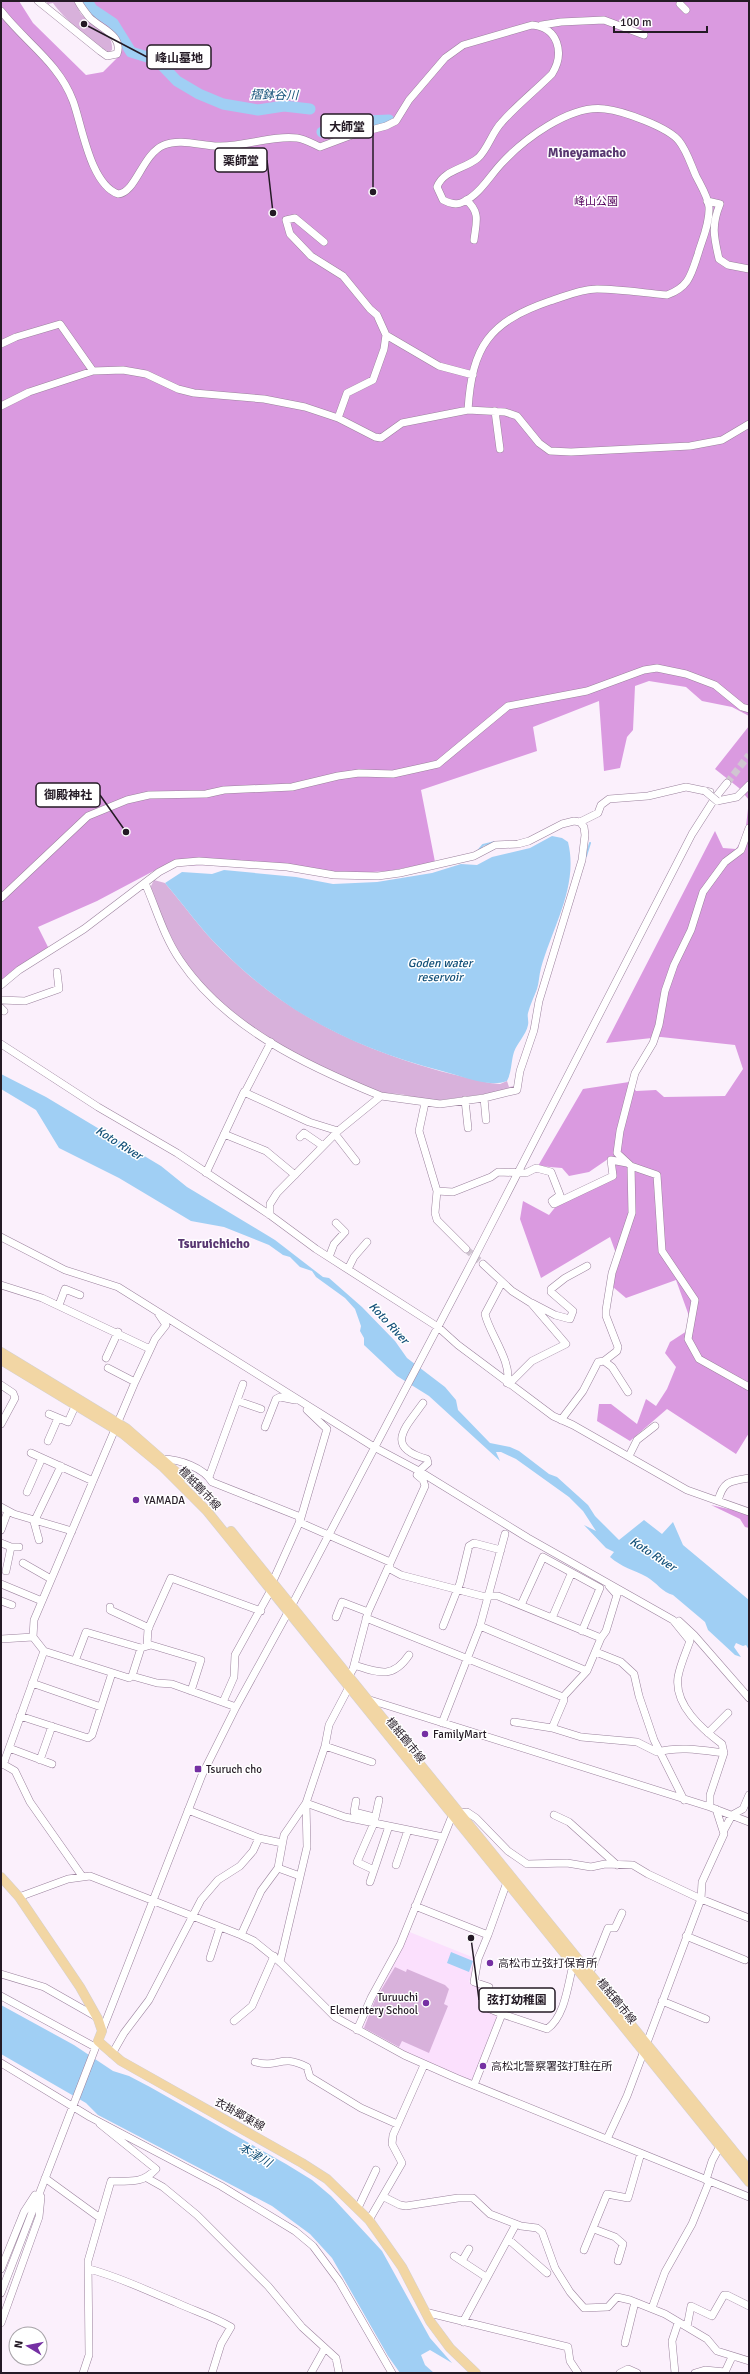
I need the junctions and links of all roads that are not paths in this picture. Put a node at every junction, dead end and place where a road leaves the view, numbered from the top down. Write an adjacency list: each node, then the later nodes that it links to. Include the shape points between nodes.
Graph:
1 (38, 1): 2 (street, via 107,56 117,54 116,40 89,17)
2 (78, 1)
3 (680, 4): 4 (street)
4 (686, 10)
5 (1, 11): 6 (street, via 58,72 73,100 92,162 106,184 118,194 123,194 129,189 146,159 164,145 176,143 225,146 298,138 320,147 386,126 396,121 410,100 454,51 463,45 532,25)
6 (542, 26): 7 (street, via 561,22 604,20); 8 (street, via 554,34 558,65 552,74 501,122 479,157 440,179 437,187 443,200 455,204)
7 (644, 34)
8 (466, 200): 9 (street, via 474,196 502,162 545,128 580,111 605,109 654,125 674,136 680,142); 10 (street, via 476,212)
9 (707, 201): 12 (street, via 720,204 714,219 713,233 719,259 728,265); 16 (street, via 708,221 692,274 686,285 678,291 667,295 582,290 525,310 507,320 484,343)
10 (474, 240)
11 (324, 242): 13 (street, via 295,218 286,220 290,234 311,256 352,284 377,315)
12 (749, 269)
13 (386, 334): 16 (street, via 440,366); 20 (street, via 384,349 373,380 347,393)
14 (1, 344): 15 (street, via 16,336 60,324)
15 (93, 371): 17 (street, via 29,392); 20 (street, via 123,370 146,374 178,389 194,393 264,399 305,407)
16 (473, 375): 18 (street)
17 (1, 405)
18 (468, 410): 19 (street); 20 (street, via 402,423 381,438 375,438)
19 (495, 411): 21 (street, via 517,416 539,443 550,451 690,446 722,440); 22 (street)
20 (338, 418)
21 (749, 424)
22 (500, 449)
23 (749, 709): 31 (street, via 742,707 715,685 686,674 657,668 644,670 587,691 508,706 438,764 393,774 359,773 338,776 292,787 224,790 206,794 149,795 127,800 88,816)
24 (728, 783): 27 (street)
25 (749, 785): 26 (street, bridge, via 737,797 717,801)
26 (705, 791): 27 (street); 28 (street, via 697,788 677,788 648,796 609,799 601,805 598,813)
27 (720, 792): 51 (street, via 692,834)
28 (580, 822): 30 (street, via 562,824 529,841 495,845 474,856 400,873 360,877 288,867 186,861 170,865); 39 (street, via 585,834 582,860 539,1001 534,1030 520,1070 519,1088 515,1092)
29 (749, 828): 49 (street, via 741,850 725,862 703,892 692,930 674,965 665,991 660,1026 635,1073 620,1131 617,1154)
30 (145, 883): 33 (street, via 84,929 19,970); 35 (street, via 169,942 195,981 240,1021)
31 (1, 898)
32 (57, 972): 34 (street, via 59,989 25,1001)
33 (1, 985)
34 (1, 1000)
35 (271, 1042): 37 (street); 38 (street, via 326,1074)
36 (1, 1044): 50 (street)
37 (245, 1092): 44 (street); 45 (street)
38 (381, 1096): 41 (street); 44 (street)
39 (484, 1098): 40 (street); 42 (street)
40 (465, 1100): 41 (street, via 440,1104); 43 (street)
41 (425, 1103): 53 (street, via 419,1131)
42 (486, 1120)
43 (468, 1128)
44 (336, 1133): 47 (street); 48 (street)
45 (224, 1134): 50 (street); 52 (street, via 266,1151)
46 (300, 1137): 47 (street, via 304,1133)
47 (323, 1146): 52 (street)
48 (356, 1161)
49 (629, 1165): 51 (street, via 611,1160 613,1176 554,1204 552,1201 560,1195 551,1172 536,1168); 77 (street, via 632,1213 612,1273 606,1310 618,1347 617,1351); 83 (street, via 657,1175 662,1251 695,1300 688,1339 699,1359)
50 (206, 1173): 54 (street)
51 (518, 1174): 53 (street, via 504,1170 452,1192); 71 (street)
52 (295, 1176): 55 (street, via 277,1193)
53 (437, 1191): 60 (street, via 437,1220)
54 (251, 1202): 55 (street); 56 (street)
55 (270, 1204): 56 (street)
56 (270, 1214): 61 (street)
57 (336, 1223): 61 (street, via 345,1232 334,1244)
58 (1, 1237): 70 (street, via 65,1270 118,1287)
59 (367, 1242): 64 (street, via 354,1256)
60 (466, 1249)
61 (329, 1257): 64 (street)
62 (483, 1264): 65 (street)
63 (587, 1266): 68 (street, via 551,1289 551,1292 573,1311 570,1319 554,1315)
64 (348, 1269): 71 (street)
65 (502, 1282): 68 (street); 80 (street, via 485,1314 496,1335 507,1369)
66 (1, 1285): 69 (street)
67 (80, 1295): 69 (street, via 65,1289)
68 (531, 1303): 80 (street, via 566,1344 532,1362)
69 (59, 1305): 72 (street)
70 (156, 1310): 73 (street, via 166,1324); 86 (street)
71 (436, 1329): 80 (street); 98 (street)
72 (118, 1332): 73 (street); 75 (street)
73 (150, 1349): 79 (street)
74 (1, 1352): 94 (main road, 檀紙鶴市線)
75 (106, 1358)
76 (1, 1360): 88 (main road, 檀紙鶴市線)
77 (604, 1361): 84 (street, via 612,1367); 92 (street, via 598,1362 593,1368 583,1392)
78 (108, 1368): 79 (street)
79 (135, 1382): 94 (street)
80 (508, 1383): 92 (street)
81 (243, 1384): 85 (street)
82 (1, 1385): 93 (street, via 13,1393 15,1398)
83 (749, 1387)
84 (628, 1392)
85 (238, 1401): 89 (street); 105 (street)
86 (299, 1401): 96 (street, via 280,1397 276,1399); 98 (street); 114 (street, via 327,1429)
87 (423, 1403): 104 (street, via 403,1430 401,1439 406,1451 427,1459 428,1463)
88 (76, 1404): 91 (street, via 68,1422); 94 (main road, 檀紙鶴市線)
89 (261, 1409)
90 (49, 1414): 91 (street)
91 (58, 1418): 97 (street)
92 (561, 1420): 100 (street)
93 (1, 1424)
94 (116, 1426): 102 (main road, 檀紙鶴市線); 107 (street); 129 (main road, 檀紙鶴市線, via 185,1488)
95 (655, 1426): 100 (street, via 637,1440)
96 (265, 1427)
97 (48, 1441)
98 (375, 1446): 104 (street); 118 (street)
99 (30, 1453): 101 (street)
100 (629, 1456): 109 (street, via 686,1490)
101 (42, 1458): 103 (street); 108 (street)
102 (163, 1459): 105 (street, via 178,1459); 129 (main road, 檀紙鶴市線, via 211,1507)
103 (60, 1466): 107 (street); 113 (street)
104 (416, 1470): 122 (street, via 414,1473 423,1480 424,1486); 127 (street, via 528,1538)
105 (209, 1477): 114 (street, via 212,1482 298,1516)
106 (749, 1478): 109 (street, via 726,1484 721,1489)
107 (93, 1481): 116 (street)
108 (28, 1492)
109 (718, 1501): 112 (street)
110 (1, 1507): 111 (street)
111 (8, 1511): 113 (street); 115 (street)
112 (749, 1512)
113 (36, 1519): 116 (street); 119 (street, via 34,1522)
114 (300, 1521): 118 (street); 129 (street)
115 (1, 1530)
116 (72, 1531): 126 (street)
117 (505, 1534): 121 (street)
118 (328, 1536): 122 (street); 137 (street)
119 (39, 1540)
120 (1, 1543): 124 (street, via 15,1547)
121 (500, 1550): 130 (street, via 474,1543 469,1546); 131 (street)
122 (390, 1562): 130 (street, via 390,1569 401,1575); 139 (street)
123 (23, 1563): 126 (street)
124 (6, 1571)
125 (571, 1574): 135 (street, via 543,1557); 141 (street); 146 (street, via 600,1588)
126 (52, 1579): 133 (street)
127 (608, 1582): 142 (street); 148 (street, via 608,1586 617,1595 606,1631)
128 (1, 1584): 133 (street)
129 (272, 1585): 137 (main road, 檀紙鶴市線); 138 (street)
130 (457, 1590): 131 (street); 143 (street)
131 (489, 1597): 135 (street, via 498,1596); 144 (street)
132 (1, 1601): 134 (street)
133 (42, 1601): 147 (street, via 34,1620)
134 (12, 1605)
135 (521, 1606): 141 (street)
136 (110, 1607): 145 (street, via 110,1610)
137 (290, 1608): 160 (main road, 檀紙鶴市線); 162 (main road, 檀紙鶴市線); 170 (street)
138 (261, 1610): 145 (street, via 171,1578); 168 (street, via 235,1654 234,1676)
139 (367, 1615): 140 (street, via 342,1602); 154 (street); 156 (street)
140 (336, 1617)
141 (552, 1618): 146 (street)
142 (673, 1620): 166 (street, via 679,1621 694,1635); 177 (street, via 690,1641 678,1678 680,1692 694,1719)
143 (443, 1626)
144 (480, 1626): 154 (street); 157 (street)
145 (149, 1628): 150 (street)
146 (582, 1631): 148 (street)
147 (33, 1637): 149 (street); 151 (street)
148 (601, 1638): 152 (street)
149 (1, 1639)
150 (144, 1646): 155 (street, via 86,1632); 159 (street); 163 (street, via 201,1660)
151 (44, 1651): 155 (street); 161 (street)
152 (596, 1652): 157 (street); 180 (street, via 621,1662 634,1674 639,1696)
153 (409, 1655): 156 (street, via 399,1669 389,1672)
154 (468, 1657): 165 (street); 174 (street)
155 (75, 1661): 158 (street)
156 (354, 1665): 160 (street)
157 (587, 1671): 165 (street)
158 (112, 1673): 159 (street, via 129,1678); 169 (street)
159 (132, 1676): 163 (street, via 172,1684)
160 (349, 1676): 167 (main road, 檀紙鶴市線)
161 (32, 1683): 169 (street); 172 (street)
162 (349, 1687): 164 (main road, 檀紙鶴市線); 178 (street, via 328,1724)
163 (191, 1691): 168 (street)
164 (355, 1695): 167 (street); 193 (main road, 檀紙鶴市線)
165 (563, 1697): 176 (street)
166 (749, 1698)
167 (368, 1700): 174 (street); 193 (main road, 檀紙鶴市線)
168 (224, 1702): 170 (street)
169 (101, 1707): 175 (street, via 92,1735 88,1738)
170 (236, 1707): 192 (street, via 208,1761)
171 (728, 1713): 177 (street)
172 (20, 1716): 175 (street); 179 (street)
173 (514, 1722): 176 (street)
174 (442, 1723): 188 (street)
175 (52, 1726): 182 (street)
176 (552, 1728): 180 (street, via 581,1737 637,1742)
177 (708, 1733): 181 (street, via 722,1744)
178 (325, 1746): 183 (street); 190 (street)
179 (9, 1748): 182 (street); 184 (street)
180 (659, 1751): 181 (street, via 683,1748); 188 (street)
181 (724, 1754): 191 (street, via 710,1795)
182 (40, 1760): 185 (street)
183 (372, 1762)
184 (2, 1764): 208 (street, via 15,1771 30,1802)
185 (52, 1764)
186 (749, 1795): 195 (street, via 743,1809)
187 (379, 1800): 196 (street)
188 (684, 1800): 191 (street)
189 (356, 1801): 196 (street, via 354,1812)
190 (306, 1804): 196 (street); 203 (street, via 292,1820); 209 (street, via 307,1847)
191 (713, 1808): 195 (street); 200 (street)
192 (188, 1810): 202 (street); 215 (street)
193 (456, 1814): 201 (street); 205 (street, via 467,1812 476,1818 508,1851 527,1864 568,1863 592,1867); 212 (main road, 檀紙鶴市線); 229 (main road, 檀紙鶴市線)
194 (554, 1815): 205 (street, via 569,1822)
195 (732, 1815): 197 (street); 200 (street)
196 (374, 1820): 198 (street); 207 (street, via 357,1862)
197 (749, 1822)
198 (389, 1826): 199 (street); 207 (street)
199 (408, 1830): 201 (street); 204 (street)
200 (724, 1830): 214 (street, via 702,1882)
201 (443, 1837): 216 (street)
202 (259, 1838): 203 (street); 218 (street, via 253,1851 240,1866 218,1880 201,1900)
203 (282, 1843): 206 (street)
204 (396, 1865)
205 (617, 1865): 214 (street, via 633,1865)
206 (278, 1868): 209 (street); 221 (street, via 261,1891)
207 (374, 1870): 211 (street)
208 (82, 1876): 213 (street); 215 (street, via 95,1877)
209 (300, 1876): 227 (street)
210 (1, 1877): 213 (main road)
211 (370, 1882)
212 (507, 1882): 222 (street); 228 (main road, 檀紙鶴市線)
213 (19, 1897): 234 (main road)
214 (701, 1899): 219 (street); 223 (street)
215 (153, 1900): 218 (street); 238 (street)
216 (415, 1906): 222 (street); 237 (street, via 397,1950)
217 (622, 1913): 229 (street, via 615,1928 608,1928)
218 (192, 1916): 220 (street); 242 (street, via 149,2000)
219 (749, 1918)
220 (220, 1927): 221 (street); 225 (street)
221 (240, 1935): 224 (street, via 254,1941)
222 (488, 1935): 233 (street, via 478,1959 474,1982 490,1987 483,2006)
223 (686, 1936): 226 (street); 232 (street)
224 (274, 1956): 227 (street); 236 (street, via 252,2006)
225 (210, 1958)
226 (745, 1960)
227 (280, 1962): 237 (street, via 335,2017)
228 (573, 1965): 233 (street, via 568,1994 553,2025 547,2029); 241 (main road, 檀紙鶴市線)
229 (590, 1973): 239 (main road, 檀紙鶴市線)
230 (1, 1974): 234 (street, via 44,1987)
231 (1, 1996): 240 (street)
232 (662, 2001): 235 (street); 239 (street)
233 (502, 2014): 246 (street)
234 (98, 2019): 238 (main road)
235 (706, 2019)
236 (234, 2021)
237 (357, 2030): 245 (street)
238 (102, 2031): 240 (main road)
239 (646, 2043): 241 (street); 254 (main road, 檀紙鶴市線)
240 (96, 2047): 242 (main road, 衣掛郷東線); 247 (street)
241 (643, 2052): 250 (street, via 627,2096); 251 (main road, 檀紙鶴市線)
242 (112, 2054): 261 (main road, 衣掛郷東線, via 327,2179)
243 (255, 2062): 249 (street, via 268,2065 281,2060 295,2061 307,2067 310,2077 361,2108)
244 (1, 2063): 247 (street)
245 (424, 2065): 246 (street); 249 (street)
246 (474, 2085): 250 (street)
247 (73, 2105): 248 (street); 257 (street)
248 (98, 2121): 255 (street, via 104,2129 156,2168); 293 (street, via 221,2186 295,2231 313,2246 339,2281)
249 (397, 2124): 259 (street, via 392,2144 402,2162)
250 (607, 2138): 252 (street)
251 (720, 2146): 256 (street, via 712,2161); 258 (main road, 檀紙鶴市線)
252 (641, 2153): 256 (street); 265 (street, via 628,2198 607,2194)
253 (376, 2170): 261 (street)
254 (749, 2170)
255 (147, 2178): 262 (street, via 135,2182 111,2181); 286 (street, via 163,2187 197,2215 268,2286 302,2327)
256 (707, 2181): 260 (street); 279 (street, via 692,2224 665,2272)
257 (43, 2182): 262 (street); 272 (street, via 24,2212); 276 (street); 282 (street, via 39,2217)
258 (749, 2182)
259 (384, 2197): 263 (street); 264 (street, via 406,2206 473,2198 490,2214)
260 (749, 2197)
261 (358, 2208): 263 (main road, 衣掛郷東線)
262 (100, 2218): 273 (street, via 88,2261)
263 (369, 2220): 280 (main road, 衣掛郷東線, via 402,2267)
264 (516, 2224): 266 (street); 277 (street, via 537,2228 542,2232 555,2268 584,2308 608,2307 617,2297)
265 (594, 2229): 268 (street); 271 (street, via 615,2237 623,2244)
266 (508, 2239): 274 (street); 275 (street)
267 (469, 2249): 270 (street)
268 (584, 2250)
269 (454, 2256): 270 (street)
270 (462, 2261): 275 (street)
271 (618, 2261)
272 (1, 2269)
273 (89, 2269): 289 (street, via 88,2355); 290 (street, via 118,2277 216,2318 231,2327 221,2344)
274 (547, 2274)
275 (486, 2277): 281 (street)
276 (1, 2293)
277 (635, 2302): 279 (street); 285 (street)
278 (749, 2306): 284 (street, via 724,2295 713,2316 692,2306)
279 (652, 2308): 283 (street)
280 (425, 2312): 281 (street); 294 (main road, 衣掛郷東線, via 450,2348)
281 (463, 2322): 295 (street, via 568,2346 570,2361)
282 (1, 2323)
283 (678, 2323): 284 (street); 298 (street, via 672,2341)
284 (687, 2327): 287 (street, via 707,2339 717,2351)
285 (625, 2343)
286 (325, 2348): 291 (street); 292 (street, via 336,2358)
287 (732, 2356): 288 (street); 299 (street, via 725,2372 705,2370)
288 (749, 2361)
289 (83, 2373)
290 (212, 2373)
291 (311, 2373)
292 (339, 2373)
293 (392, 2373)
294 (476, 2373)
295 (578, 2373)
296 (620, 2373): 297 (street, via 628,2369)
297 (637, 2373)
298 (675, 2373)
299 (695, 2373)

